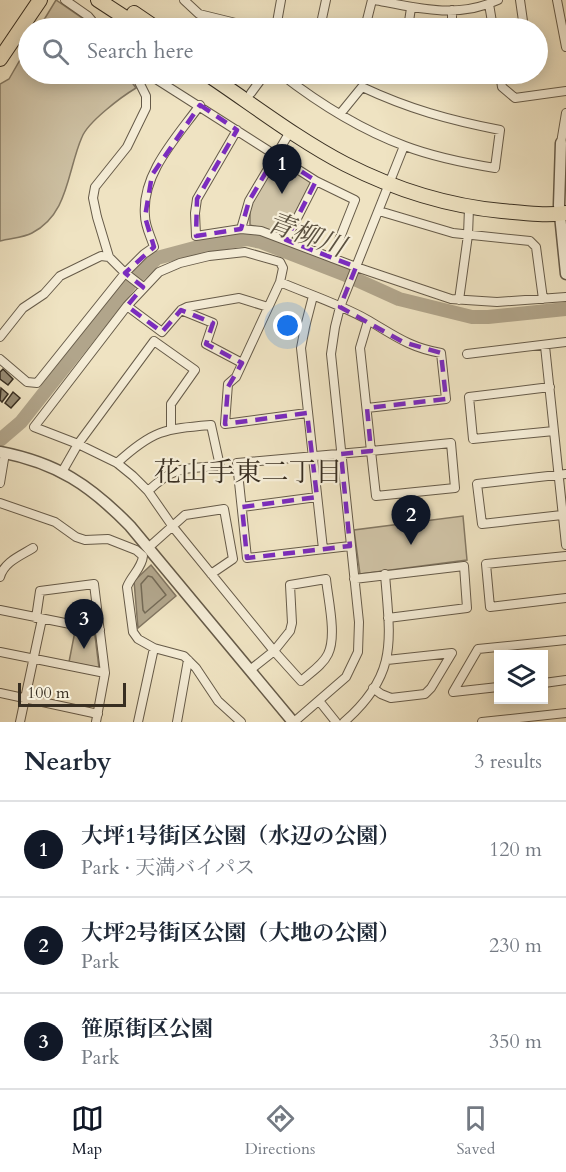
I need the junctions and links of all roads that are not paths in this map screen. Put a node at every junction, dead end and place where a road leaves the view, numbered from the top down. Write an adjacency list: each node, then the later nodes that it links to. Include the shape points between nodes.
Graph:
1 (40, 0): 18 (highway)
2 (50, 0): 19 (highway)
3 (65, 0): 20 (street)
4 (98, 0): 17 (highway)
5 (115, 0): 22 (highway)
6 (184, 0): 23 (street, via 199,14)
7 (281, 0): 24 (street)
8 (326, 0): 25 (street)
9 (373, 0): 13 (street); 26 (street)
10 (498, 0): 14 (street)
11 (520, 0): 30 (street)
12 (557, 0): 33 (street)
13 (395, 2): 15 (street)
14 (489, 4): 16 (street); 29 (street)
15 (411, 8): 16 (street); 27 (street)
16 (452, 10): 28 (street)
17 (123, 16): 21 (highway)
18 (28, 18)
19 (37, 18)
20 (90, 18)
21 (126, 18)
22 (141, 18)
23 (215, 18)
24 (278, 18)
25 (322, 18)
26 (368, 18)
27 (410, 18)
28 (452, 18)
29 (491, 18)
30 (523, 18)
31 (18, 32): 34 (highway)
32 (18, 45): 35 (highway)
33 (566, 47)
34 (0, 59)
35 (0, 72)
36 (140, 84): 61 (street, via 146,108 127,147 94,192)
37 (165, 84): 45 (street)
38 (222, 84): 49 (highway)
39 (237, 84): 44 (highway)
40 (258, 84): 44 (street)
41 (294, 84): 47 (street)
42 (502, 84): 43 (street, via 515,98)
43 (566, 91)
44 (251, 93): 53 (highway, via 322,141)
45 (200, 105): 48 (street); 64 (street, via 152,175 145,217 154,247)
46 (566, 113): 50 (street)
47 (340, 114): 51 (street); 51 (street, via 362,87 438,117 500,130 495,168 455,162)
48 (237, 130): 52 (street); 58 (street, via 201,190 195,213 196,236)
49 (291, 130): 52 (street); 53 (highway, via 345,164)
50 (561, 143): 56 (street)
51 (404, 146): 53 (street)
52 (276, 155): 54 (street); 58 (street, via 249,201)
53 (391, 180): 55 (highway, via 435,200); 56 (highway, via 469,199); 57 (street)
54 (316, 182): 60 (street); 62 (street, via 356,200)
55 (469, 208): 56 (highway, via 527,214); 59 (street)
56 (563, 209): 65 (street)
57 (379, 211): 59 (street); 63 (street)
58 (241, 230): 60 (street, via 261,231)
59 (468, 235): 70 (street, via 534,244); 71 (street)
60 (286, 240): 62 (street)
61 (109, 257): 64 (street); 77 (street, via 101,256 60,276 44,294 23,308)
62 (332, 258): 63 (street)
63 (356, 267): 71 (street); 74 (street)
64 (125, 273): 67 (street); 81 (street, via 37,383 27,382)
65 (566, 274)
66 (280, 282): 67 (street, via 280,262 245,252 180,263 159,272); 68 (street); 73 (street)
67 (143, 287): 72 (street)
68 (313, 296): 74 (street); 85 (street, via 301,348)
69 (566, 297): 70 (street)
70 (543, 299): 71 (street)
71 (459, 300)
72 (127, 306): 75 (street, via 162,332); 88 (street, via 34,427)
73 (268, 307): 75 (street, via 238,298); 82 (street)
74 (340, 307): 76 (street); 91 (street, via 331,354)
75 (181, 310): 82 (street, via 213,323 206,344)
76 (368, 321): 84 (street, via 360,348); 84 (street, via 403,342 441,353 446,399)
77 (0, 337)
78 (566, 342): 79 (street)
79 (545, 346): 80 (street); 83 (street)
80 (467, 354)
81 (0, 359)
82 (242, 363): 85 (street, via 228,387 225,424)
83 (550, 387): 87 (street); 87 (street, via 469,397 473,439)
84 (367, 408): 90 (street)
85 (307, 413): 92 (street)
86 (171, 428): 88 (street, via 171,404 195,370 154,341); 93 (street, via 137,444); 97 (street, via 211,425 220,466 174,470)
87 (554, 431): 95 (street)
88 (78, 444): 93 (street); 94 (street)
89 (2, 452): 94 (street); 96 (street)
90 (371, 452): 90 (street, via 376,496 455,488 451,443); 91 (street)
91 (341, 454): 92 (street); 104 (street)
92 (312, 458): 98 (street); 100 (street, via 237,463)
93 (117, 463): 97 (street)
94 (62, 472): 106 (street, via 107,504)
95 (563, 474): 101 (street); 101 (street, via 477,484 482,524)
96 (0, 483)
97 (148, 491): 102 (street)
98 (317, 497): 100 (street); 107 (street)
99 (0, 503): 119 (street, via 55,522 76,537 108,539 143,556 127,587 128,602 133,632 142,643)
100 (242, 507): 107 (street, via 248,558)
101 (562, 515): 103 (street)
102 (173, 527): 106 (street); 109 (street); 109 (street, via 185,515 224,509 233,559)
103 (566, 545)
104 (350, 546): 107 (street); 112 (street)
105 (33, 548): 111 (street, via 7,564)
106 (148, 548): 125 (street)
107 (323, 549)
108 (566, 556): 113 (street, via 486,564 490,607)
109 (211, 574): 120 (street)
110 (385, 574): 112 (street); 116 (street); 116 (street, via 464,566 467,608)
111 (0, 577)
112 (354, 579): 133 (street, via 359,622 357,652 346,677)
113 (566, 598)
114 (0, 610): 115 (street)
115 (39, 618): 117 (street); 117 (street, via 40,591 94,584); 122 (street)
116 (388, 618): 124 (street)
117 (100, 630): 126 (street)
118 (566, 640): 129 (street, via 478,649 453,692)
119 (154, 648): 123 (street); 140 (street)
120 (274, 651): 120 (street, via 291,631 290,585 326,579 332,626 328,655 301,681); 125 (street)
121 (0, 652): 122 (street)
122 (33, 658): 126 (street); 132 (street)
123 (188, 660): 137 (street); 141 (street)
124 (387, 660): 130 (street); 130 (street, via 452,653 425,694 391,698)
125 (250, 670): 142 (street)
126 (105, 673): 135 (street)
127 (566, 680): 128 (street)
128 (548, 682)
129 (494, 687)
130 (373, 688): 144 (street)
131 (0, 693): 132 (street)
132 (25, 698): 135 (street); 139 (street)
133 (320, 702): 142 (street); 143 (street)
134 (566, 713): 136 (street)
135 (97, 718)
136 (545, 718): 138 (street)
137 (238, 721)
138 (502, 721): 145 (street)
139 (20, 722)
140 (138, 722)
141 (177, 722)
142 (293, 722)
143 (336, 722)
144 (344, 722)
145 (482, 722)

